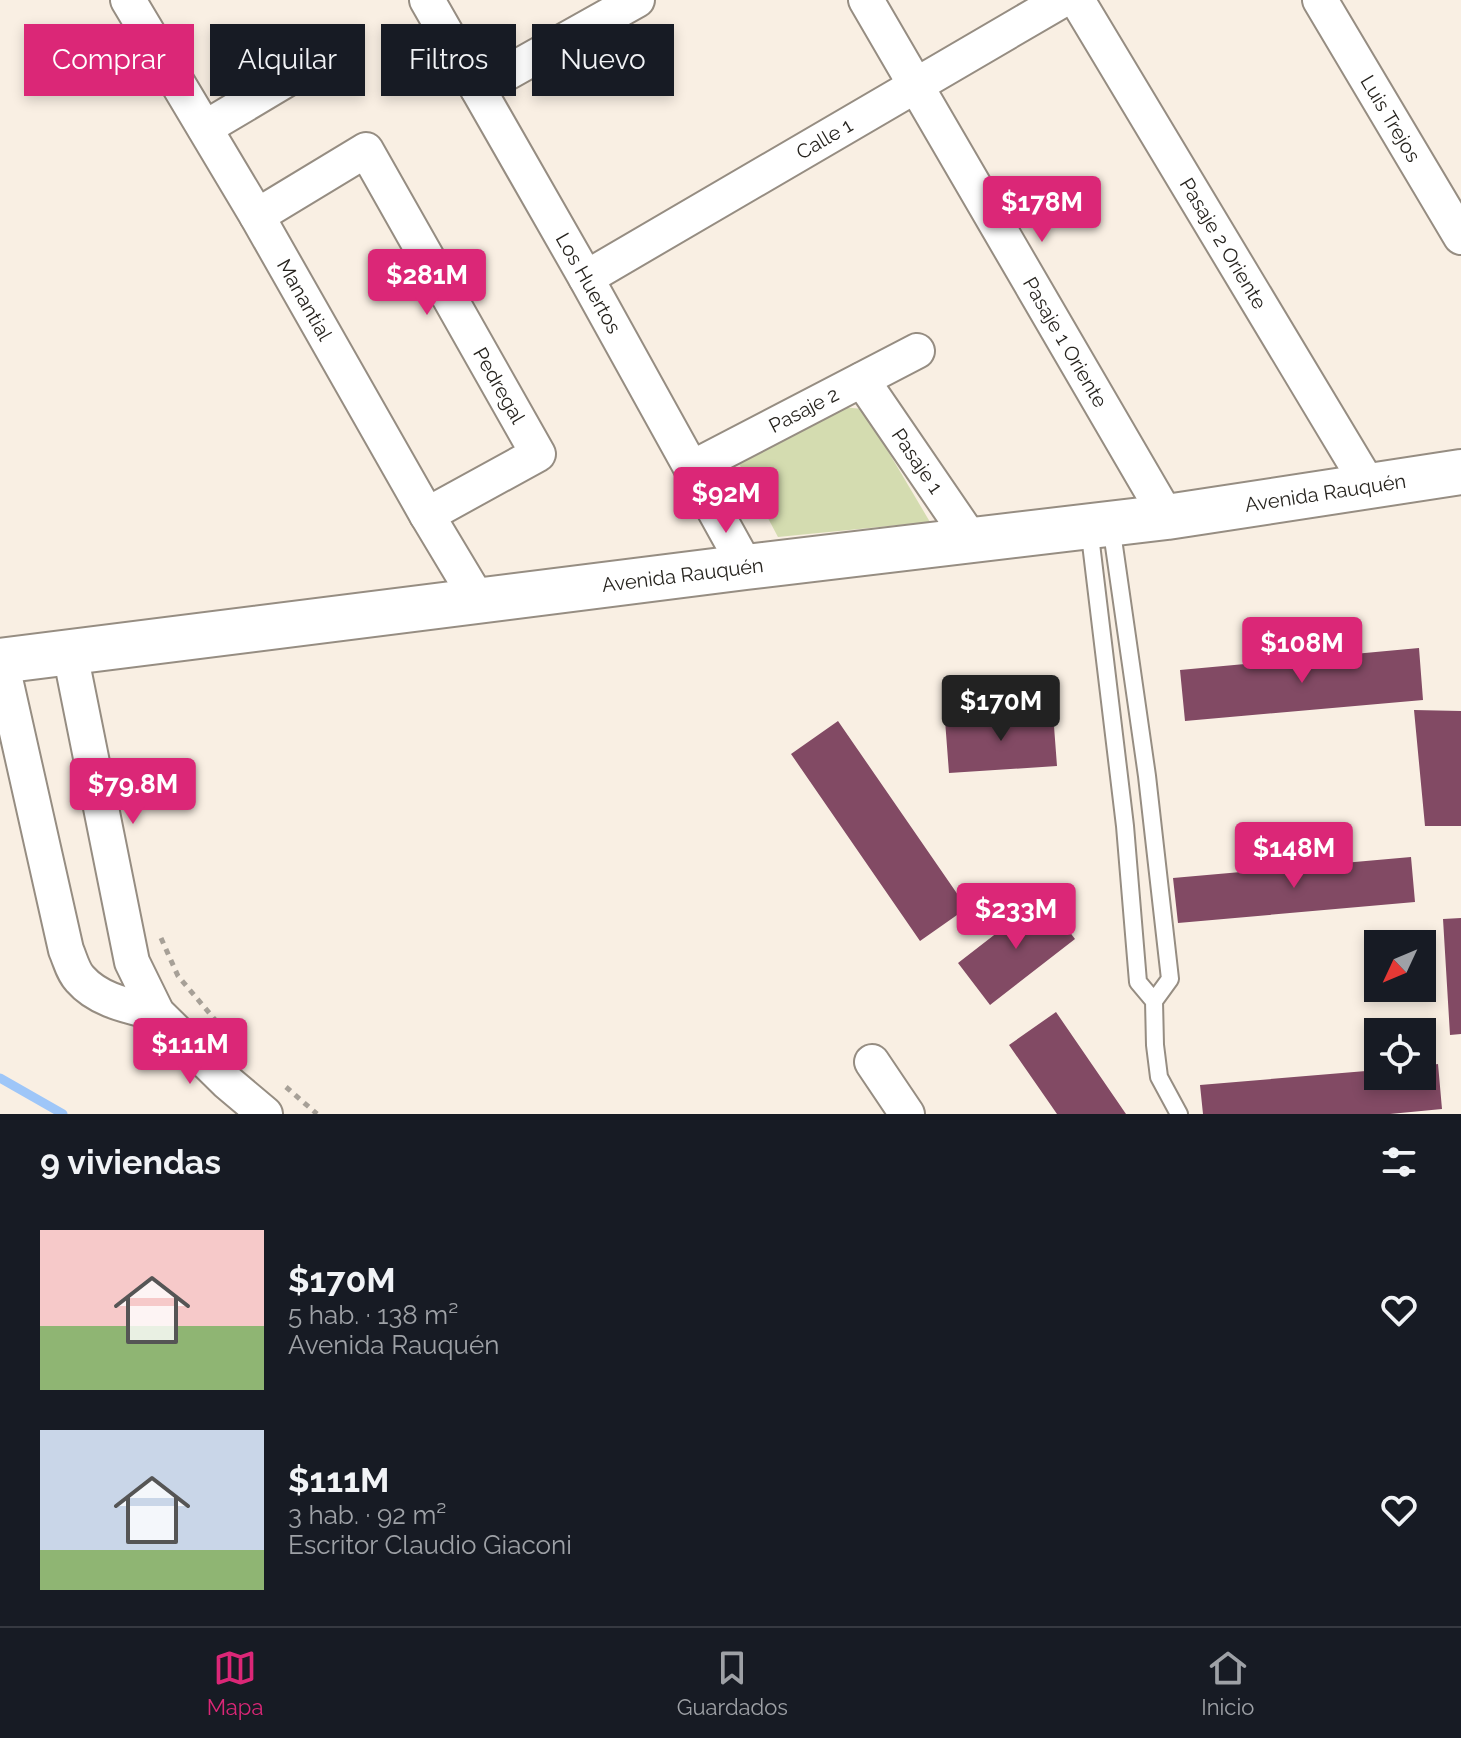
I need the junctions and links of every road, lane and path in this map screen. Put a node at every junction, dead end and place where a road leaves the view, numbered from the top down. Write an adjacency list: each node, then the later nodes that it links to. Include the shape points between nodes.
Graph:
1 (128, 0): 13 (street, Manantial)
2 (427, 0): 8 (street, Los Huertos)
3 (637, 0): 9 (street)
4 (866, 0): 10 (street, Pasaje 1 Oriente)
5 (1062, 0): 10 (street, Calle 1)
6 (1077, 0): 21 (street, Pasaje 2 Oriente)
7 (1320, 0): 15 (street, Luis Trejos)
8 (441, 24)
9 (516, 68)
10 (916, 85): 16 (street, Calle 1); 23 (street, Pasaje 1 Oriente)
11 (259, 96): 13 (street)
12 (482, 96): 16 (street, Los Huertos)
13 (205, 128): 14 (street, Manantial)
14 (257, 216): 22 (street, Manantial); 22 (street, Pedregal, via 366,150 538,454)
15 (1461, 237)
16 (586, 278): 19 (street, Los Huertos)
17 (917, 351): 18 (street, Pasaje 2)
18 (862, 380): 19 (street, Pasaje 2); 25 (street, Pasaje 1)
19 (692, 468): 26 (street, Los Huertos)
20 (1461, 472): 21 (main road, Avenida Rauquén)
21 (1369, 486): 23 (main road, Avenida Rauquén)
22 (427, 515): 27 (street, Manantial)
23 (1167, 517): 24 (main road, Avenida Rauquén)
24 (1100, 525): 25 (main road, Avenida Rauquén); 30 (lane); 31 (lane)
25 (972, 541): 26 (main road, Avenida Rauquén)
26 (746, 567): 27 (main road, Avenida Rauquén)
27 (478, 600): 28 (main road, Avenida Rauquén)
28 (70, 653): 29 (main road, Avenida Rauquén); 36 (street, via 132,962)
29 (1, 661): 36 (street, via 66,950 78,978 99,995)
30 (1150, 802): 31 (lane); 32 (lane)
31 (1122, 805): 33 (lane)
32 (1156, 850): 33 (lane); 35 (lane, via 1170,979)
33 (1127, 853): 35 (lane, via 1138,982)
34 (155, 925): 37 (path, via 178,976)
35 (1154, 1001): 43 (lane, via 1159,1077)
36 (157, 1013): 40 (street)
37 (238, 1046)
38 (872, 1062): 42 (street)
39 (283, 1085): 41 (path)
40 (265, 1114)
41 (317, 1114)
42 (907, 1114)
43 (1179, 1114)

